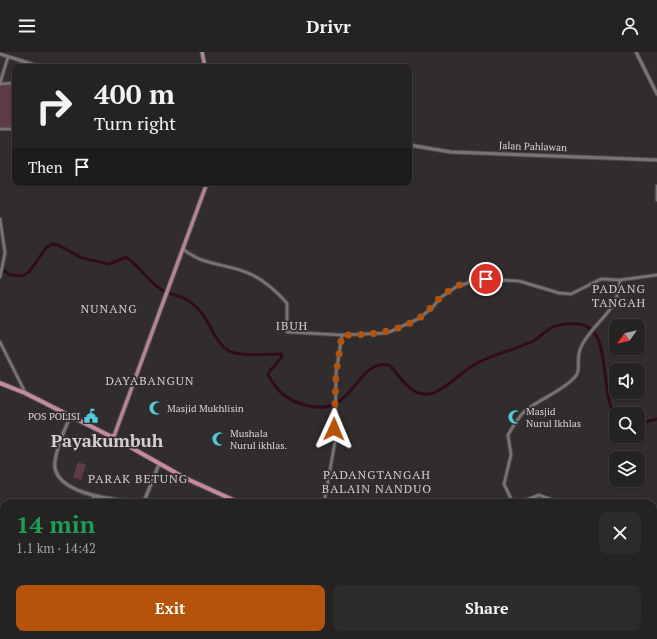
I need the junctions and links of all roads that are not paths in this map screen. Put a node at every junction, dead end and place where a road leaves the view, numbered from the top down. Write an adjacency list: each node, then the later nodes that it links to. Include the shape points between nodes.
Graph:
1 (202, 52): 6 (main road)
2 (636, 52): 11 (main road)
3 (0, 54): 4 (main road)
4 (8, 56): 5 (main road); 7 (street)
5 (32, 64)
6 (204, 64)
7 (2, 78): 9 (street); 10 (street)
8 (12, 83): 10 (street)
9 (0, 84): 10 (street)
10 (7, 84)
11 (657, 94)
12 (12, 129): 13 (street)
13 (0, 130)
14 (412, 146): 15 (main road, Jalan Pahlawan, via 451,152)
15 (657, 160)
16 (206, 186): 20 (main road)
17 (657, 186): 18 (street)
18 (657, 200)
19 (0, 219): 21 (street, via 6,253)
20 (183, 249): 24 (street, via 195,258 248,273 264,282 287,303 287,332); 29 (main road)
21 (1, 275)
22 (657, 275): 23 (street)
23 (620, 280): 24 (street, via 601,279 575,293 567,294 519,281 479,279 466,282 450,291 426,314 409,324 387,332); 37 (street, via 618,296 609,312 578,352 578,375 524,412 508,435 511,455 504,484)
24 (342, 335): 36 (street, via 336,374 335,442)
25 (0, 342): 27 (street)
26 (0, 383): 27 (highway)
27 (26, 394): 28 (highway)
28 (71, 416): 29 (highway); 31 (main road, via 57,454 55,468 64,482)
29 (113, 438): 30 (highway)
30 (158, 465): 33 (main road); 34 (highway); 35 (highway)
31 (94, 497): 32 (main road)
32 (118, 499)
33 (145, 499)
34 (227, 499)
35 (231, 499)
36 (325, 499)
37 (511, 499)
38 (528, 499): 39 (street, via 539,495)
39 (550, 499)

